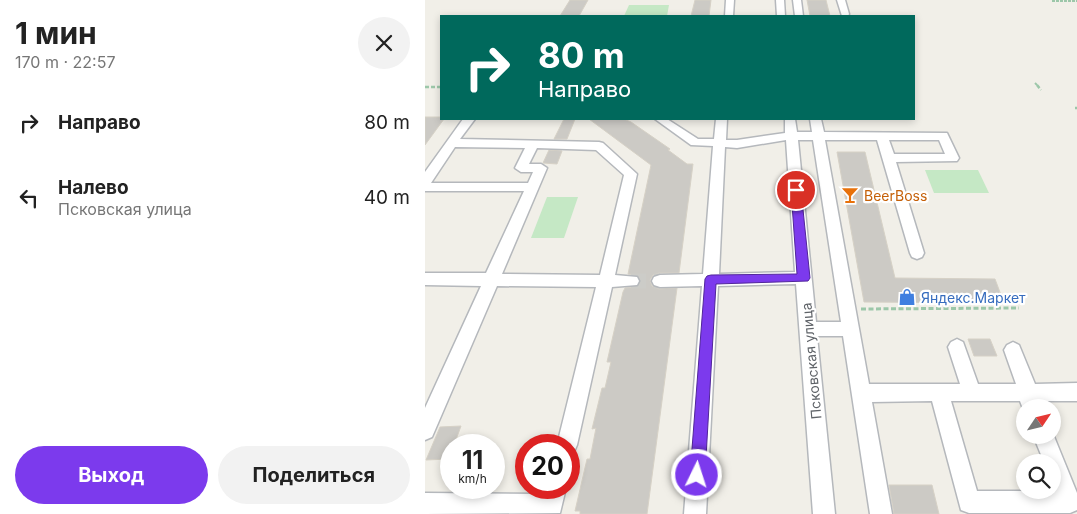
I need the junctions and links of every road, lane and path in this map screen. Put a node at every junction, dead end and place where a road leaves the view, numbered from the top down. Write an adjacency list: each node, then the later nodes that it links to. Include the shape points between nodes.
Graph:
1 (730, 0): 8 (street)
2 (780, 0): 9 (street)
3 (797, 0): 10 (street)
4 (841, 0): 7 (street)
5 (1052, 1): 6 (path)
6 (1077, 1)
7 (845, 14)
8 (729, 15)
9 (781, 15)
10 (799, 15)
11 (1035, 83): 14 (path)
12 (425, 87): 13 (path)
13 (440, 87)
14 (1041, 90)
15 (468, 120): 23 (street)
16 (662, 120): 24 (street, via 695,142)
17 (721, 120): 24 (street)
18 (790, 120): 20 (street, Псковская улица)
19 (816, 120): 21 (street)
20 (792, 136): 21 (street); 24 (street, via 737,144); 31 (street, Псковская улица)
21 (819, 136): 22 (street); 41 (street)
22 (882, 136): 26 (street); 26 (street, via 943,136 953,158)
23 (451, 143): 25 (street); 27 (street)
24 (719, 143): 34 (street)
25 (533, 144): 29 (street, via 521,168 541,168); 35 (street, via 599,146 631,174)
26 (889, 158): 30 (street)
27 (425, 182)
28 (425, 187): 29 (street)
29 (533, 187): 33 (street)
30 (917, 252)
31 (804, 278): 34 (street); 40 (street, Псковская улица)
32 (425, 279): 33 (street)
33 (492, 279): 35 (street); 49 (street)
34 (711, 279): 37 (street); 55 (street)
35 (607, 280): 36 (street); 50 (street)
36 (631, 281)
37 (660, 281)
38 (1019, 308): 39 (path)
39 (855, 309)
40 (808, 329): 41 (street); 56 (street, Псковская улица)
41 (851, 329): 45 (street)
42 (957, 347): 47 (street)
43 (1013, 350): 48 (street)
44 (1077, 392): 48 (street)
45 (861, 393): 46 (street); 57 (street)
46 (939, 393): 47 (street); 54 (street, via 969,502)
47 (971, 393): 48 (street)
48 (1029, 398)
49 (425, 430)
50 (570, 434)
51 (1046, 444): 54 (street, via 1069,502)
52 (553, 499): 53 (street, via 552,504)
53 (425, 504)
54 (1013, 508)
55 (695, 514)
56 (824, 514)
57 (881, 514)

